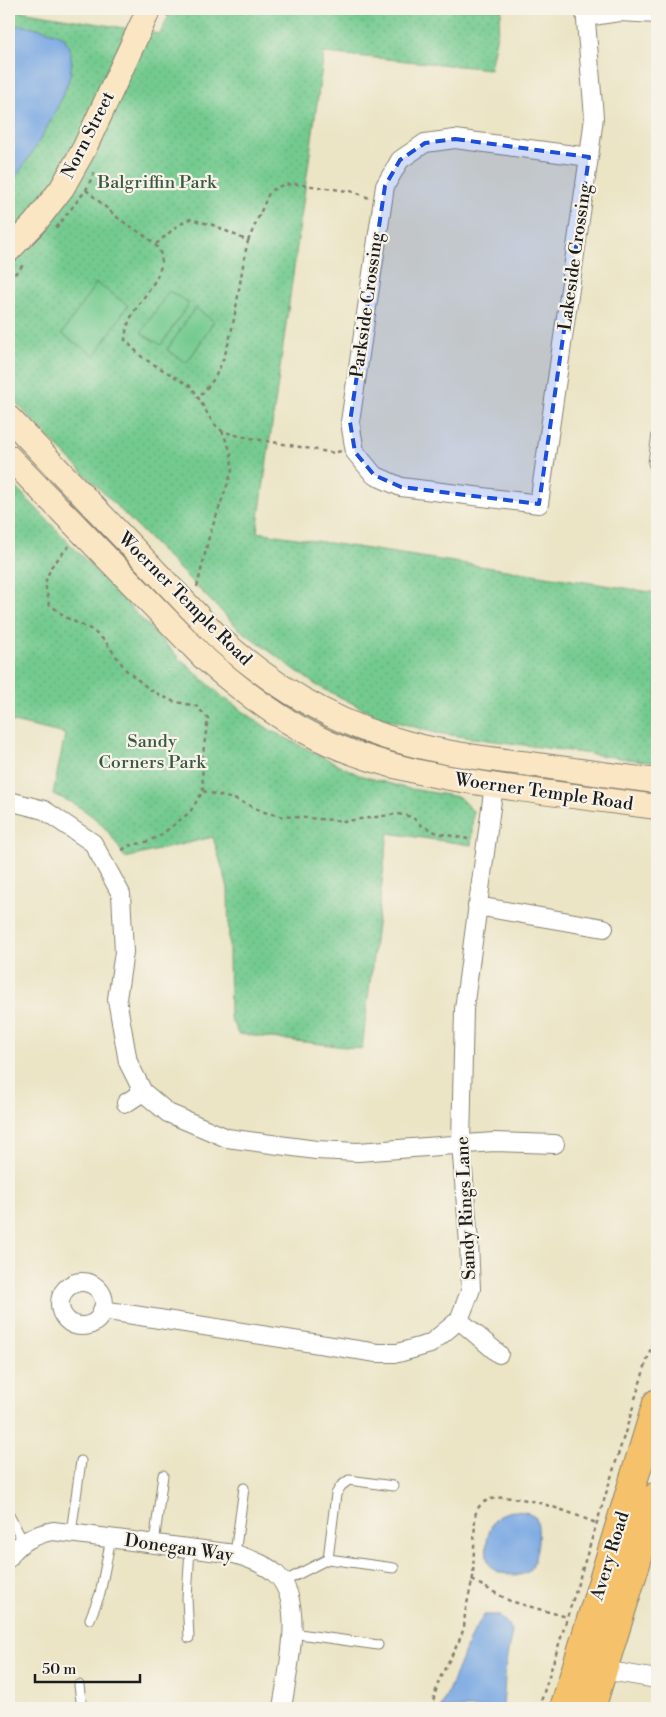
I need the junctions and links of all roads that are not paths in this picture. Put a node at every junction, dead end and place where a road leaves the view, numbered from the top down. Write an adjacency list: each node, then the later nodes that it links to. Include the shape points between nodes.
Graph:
1 (149, 9): 5 (main road, Norn Street, via 84,149 62,188)
2 (586, 13): 3 (street); 4 (street, Lakeside Crossing, via 594,118)
3 (657, 14)
4 (589, 157): 11 (street, Lakeside Crossing); 11 (street, Parkside Crossing, via 455,139 425,143 400,160 385,186 350,422 355,452 374,475 401,487)
5 (9, 250)
6 (9, 418): 12 (main road, Woerner Temple Road, via 220,639 279,685 330,714 406,743 458,754)
7 (657, 434): 8 (lane)
8 (656, 455): 10 (lane, via 653,463)
9 (9, 457): 13 (main road, Woerner Temple Road, via 204,658 277,716 318,738 409,771)
10 (657, 472)
11 (539, 504)
12 (657, 781)
13 (494, 785): 15 (main road, Woerner Temple Road); 16 (street, Sandy Rings Lane)
14 (9, 801): 18 (street, via 44,810 93,843 121,894 124,952 117,999 128,1062)
15 (657, 808)
16 (477, 906): 17 (street); 20 (street, Sandy Rings Lane, via 464,1008)
17 (604, 928)
18 (143, 1092): 19 (street); 20 (street, via 168,1113 227,1138 358,1152)
19 (126, 1103)
20 (461, 1144): 21 (street); 23 (street, Sandy Rings Lane, via 471,1289)
21 (555, 1144)
22 (102, 1310): 23 (street, Sandy Rings Lane, via 398,1353 430,1344)
23 (459, 1320): 24 (street)
24 (499, 1354)
25 (657, 1404): 51 (main road, Avery Road)
26 (81, 1461): 32 (lane)
27 (163, 1475): 35 (lane)
28 (393, 1486): 39 (lane, via 349,1480 341,1486 336,1494)
29 (244, 1488): 37 (lane)
30 (657, 1496): 46 (main road, Avery Road)
31 (9, 1515): 34 (lane)
32 (71, 1533): 33 (street, Donegan Way); 34 (street, Donegan Way, via 53,1530)
33 (111, 1538): 35 (street, Donegan Way); 42 (lane, via 100,1594)
34 (24, 1543): 38 (street, Donegan Way)
35 (154, 1544): 36 (street, Donegan Way)
36 (190, 1548): 37 (street, Donegan Way); 44 (lane)
37 (235, 1554): 41 (street, Donegan Way, via 260,1563)
38 (9, 1558)
39 (328, 1559): 40 (lane); 41 (lane)
40 (394, 1568)
41 (283, 1582): 43 (street, Donegan Way, via 291,1603)
42 (90, 1619)
43 (292, 1633): 45 (lane); 50 (street, Donegan Way)
44 (189, 1638)
45 (378, 1645)
46 (603, 1670): 47 (street); 52 (main road, Avery Road)
47 (657, 1679)
48 (78, 1685): 49 (lane)
49 (82, 1708)
50 (282, 1708)
51 (564, 1708)
52 (592, 1708)

